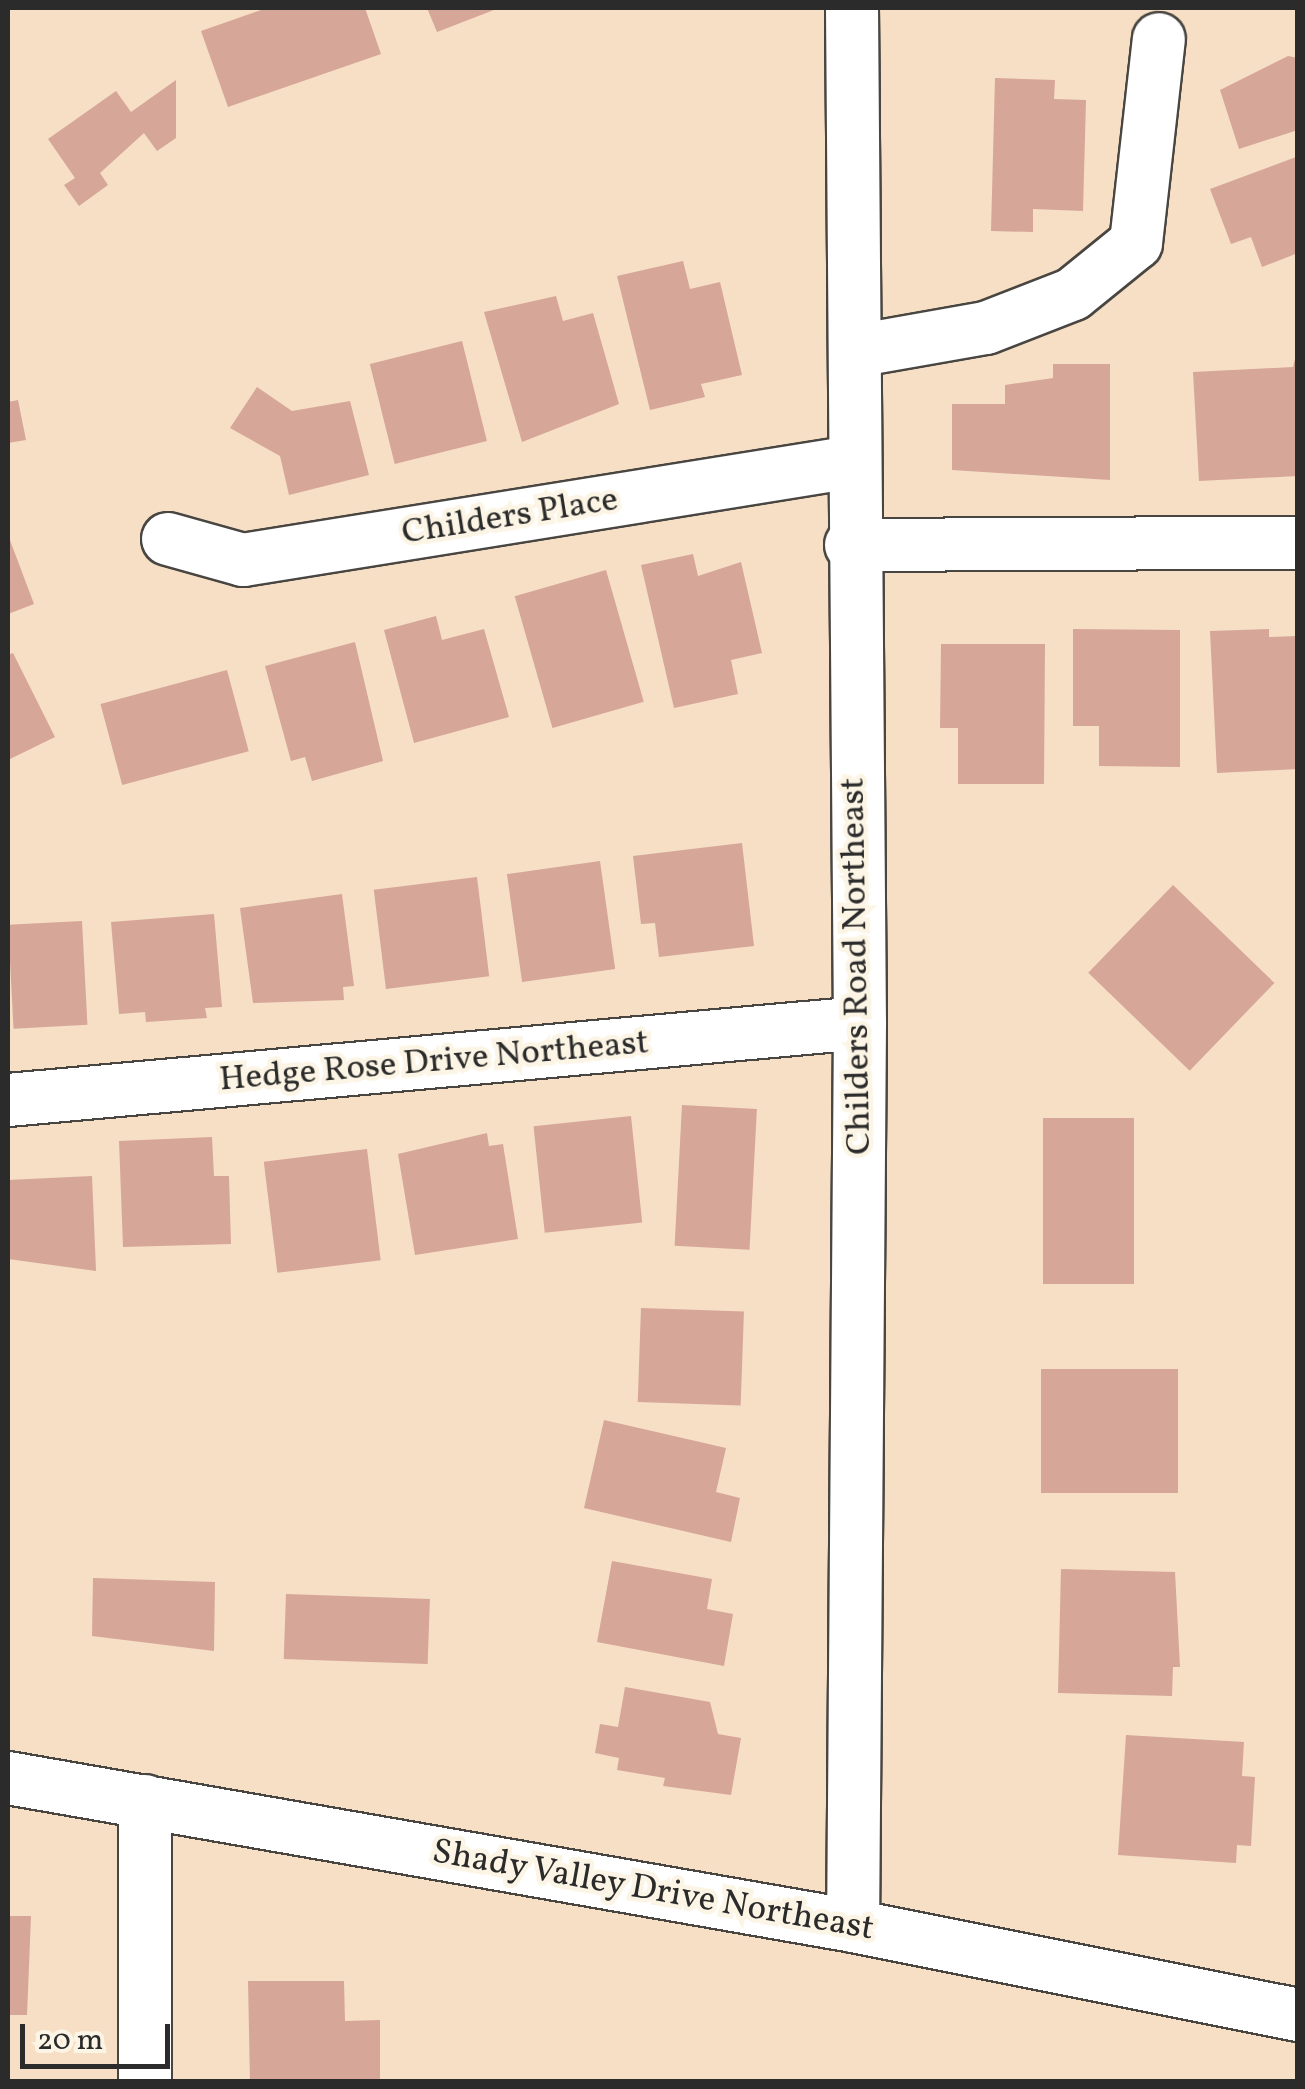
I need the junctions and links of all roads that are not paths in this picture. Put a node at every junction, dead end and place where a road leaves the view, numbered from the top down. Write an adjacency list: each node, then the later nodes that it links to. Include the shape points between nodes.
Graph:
1 (852, 8): 3 (street, Childers Road Northeast)
2 (1159, 38): 3 (street, via 1136,243 1073,294 986,328)
3 (854, 351): 4 (street, Childers Road Northeast)
4 (853, 462): 5 (street, Childers Place, via 244,560); 7 (street, Childers Road Northeast)
5 (168, 540)
6 (1298, 542): 7 (street)
7 (850, 545): 8 (street, Childers Road Northeast)
8 (860, 1023): 9 (street, Hedge Rose Drive Northeast); 12 (street, Childers Road Northeast)
9 (8, 1100)
10 (8, 1778): 11 (street, Shady Valley Drive Northeast)
11 (146, 1801): 12 (street, Shady Valley Drive Northeast); 14 (street)
12 (852, 1926): 13 (street, Shady Valley Drive Northeast)
13 (1298, 2015)
14 (145, 2082)

